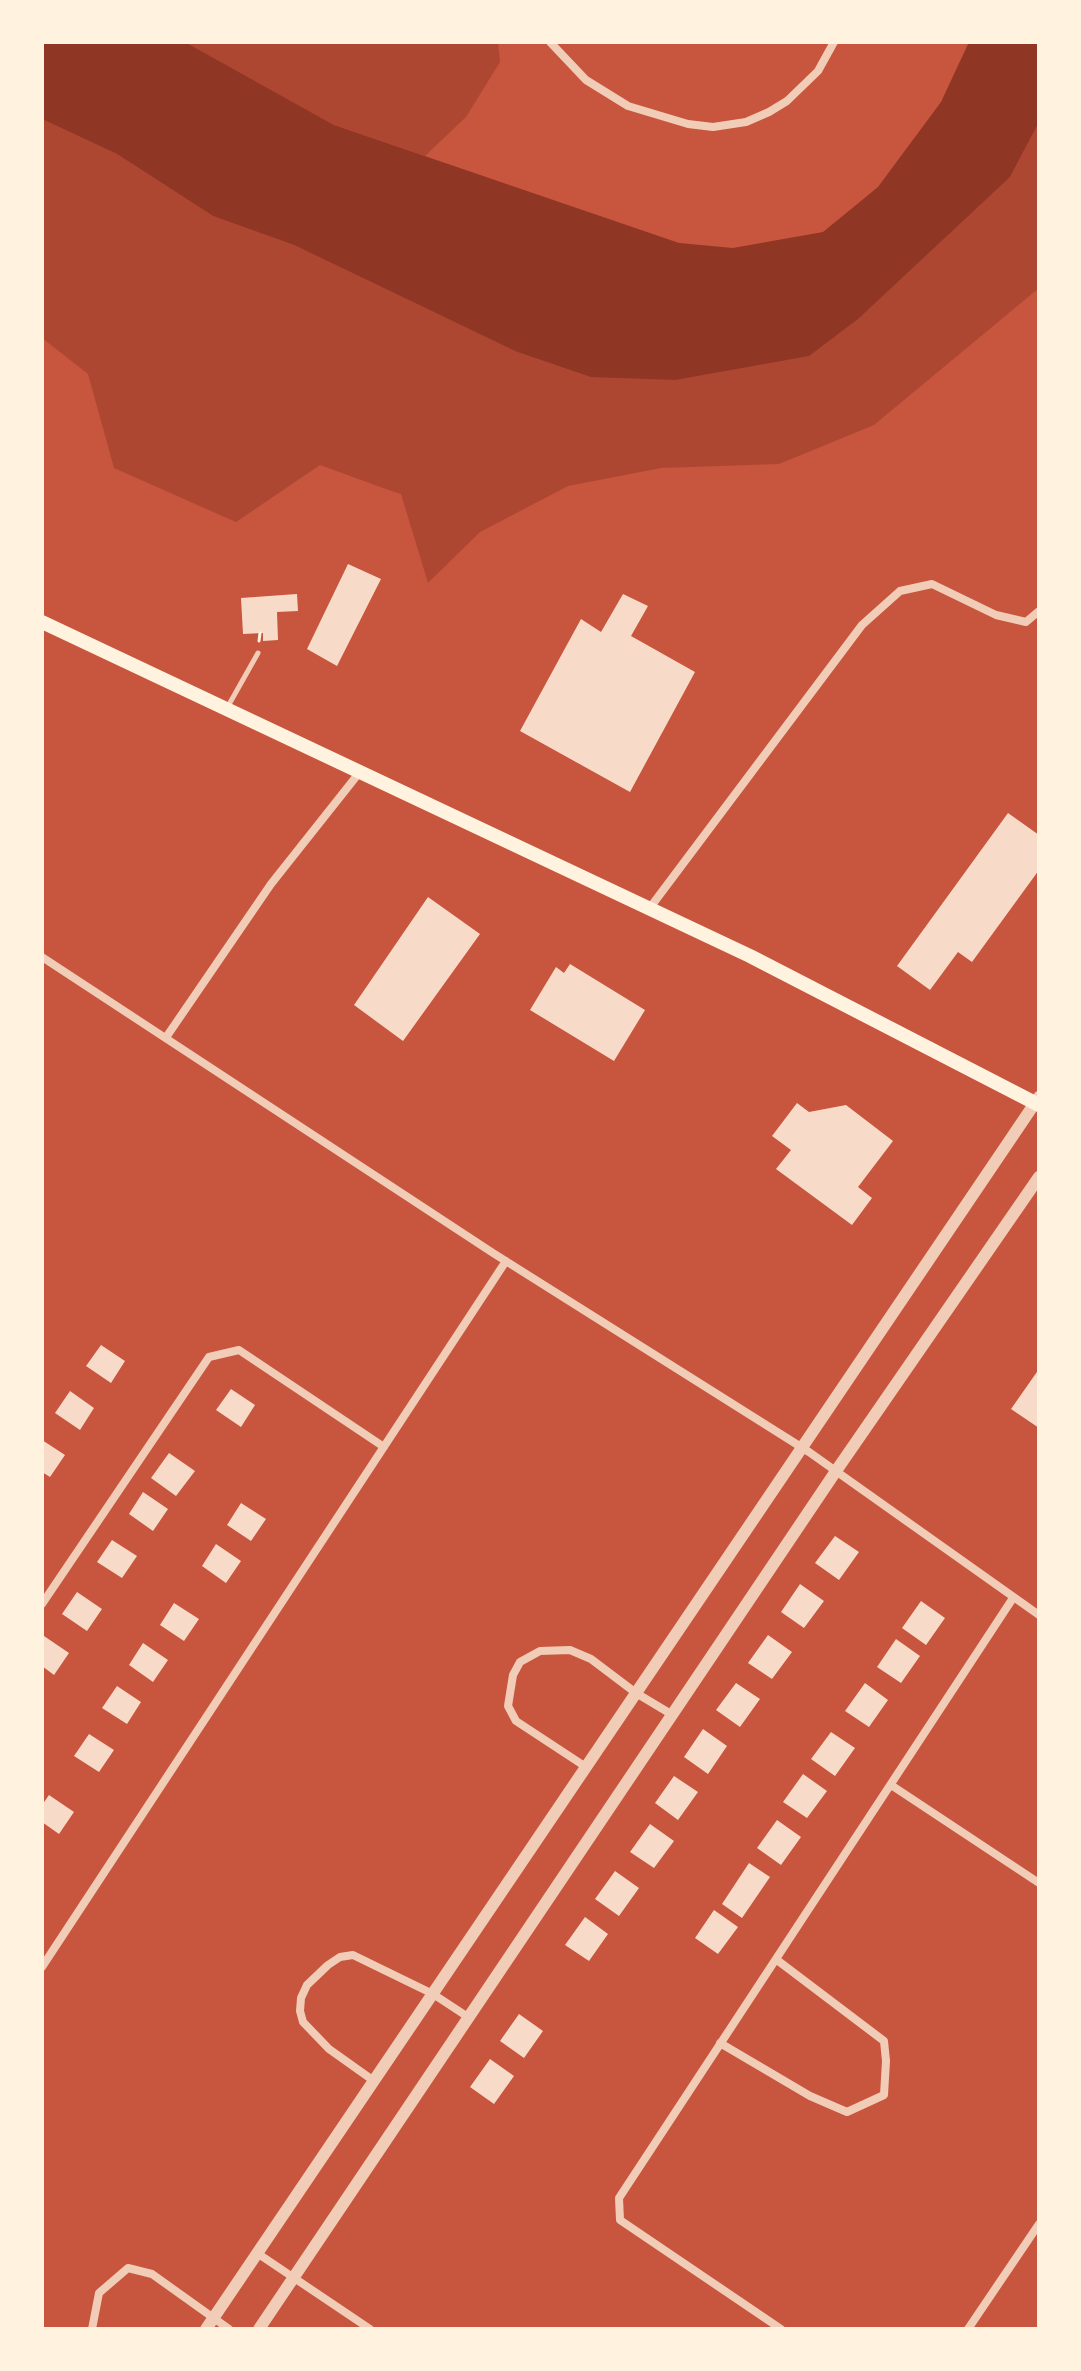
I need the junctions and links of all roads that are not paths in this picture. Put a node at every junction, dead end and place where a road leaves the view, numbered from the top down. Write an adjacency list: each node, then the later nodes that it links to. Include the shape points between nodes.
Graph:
1 (550, 42): 2 (street, via 586,80 628,106 713,127 746,122 787,101 818,71)
2 (834, 42)
3 (1039, 611): 8 (street, via 1026,622 996,615 932,584 900,591 862,625)
4 (42, 622): 6 (main road)
5 (258, 653): 6 (lane)
6 (226, 710): 7 (main road)
7 (359, 773): 8 (main road); 10 (street, via 271,884)
8 (649, 909): 11 (main road)
9 (42, 957): 10 (street)
10 (167, 1036): 13 (street)
11 (1038, 1102): 15 (street)
12 (1039, 1177): 16 (street)
13 (506, 1261): 14 (street); 15 (street)
14 (384, 1447): 18 (street, via 239,1350 209,1357); 26 (street)
15 (802, 1447): 16 (street); 20 (street)
16 (836, 1471): 17 (street); 21 (street)
17 (1013, 1598): 19 (street); 23 (street)
18 (42, 1604)
19 (1039, 1615)
20 (636, 1693): 21 (street); 22 (street); 22 (street, via 570,1650 540,1651 520,1662 508,1706 516,1721)
21 (671, 1714): 28 (street)
22 (586, 1767): 27 (street)
23 (891, 1785): 24 (street); 25 (street)
24 (1039, 1883)
25 (777, 1960): 29 (street); 29 (street, via 884,2041 884,2095 847,2112)
26 (42, 1967)
27 (433, 1994): 28 (street); 30 (street); 30 (street, via 353,1955 340,1957 307,1985 301,1998 303,2022 329,2049)
28 (468, 2017): 33 (street)
29 (720, 2043): 39 (street, via 619,2198 620,2220)
30 (374, 2081): 32 (street)
31 (1039, 2224): 40 (street)
32 (257, 2253): 33 (street); 34 (street)
33 (295, 2277): 37 (street); 38 (street)
34 (210, 2323): 35 (street, via 152,2274 128,2268 99,2293); 36 (street)
35 (92, 2329)
36 (229, 2329)
37 (259, 2329)
38 (370, 2329)
39 (781, 2329)
40 (968, 2329)

